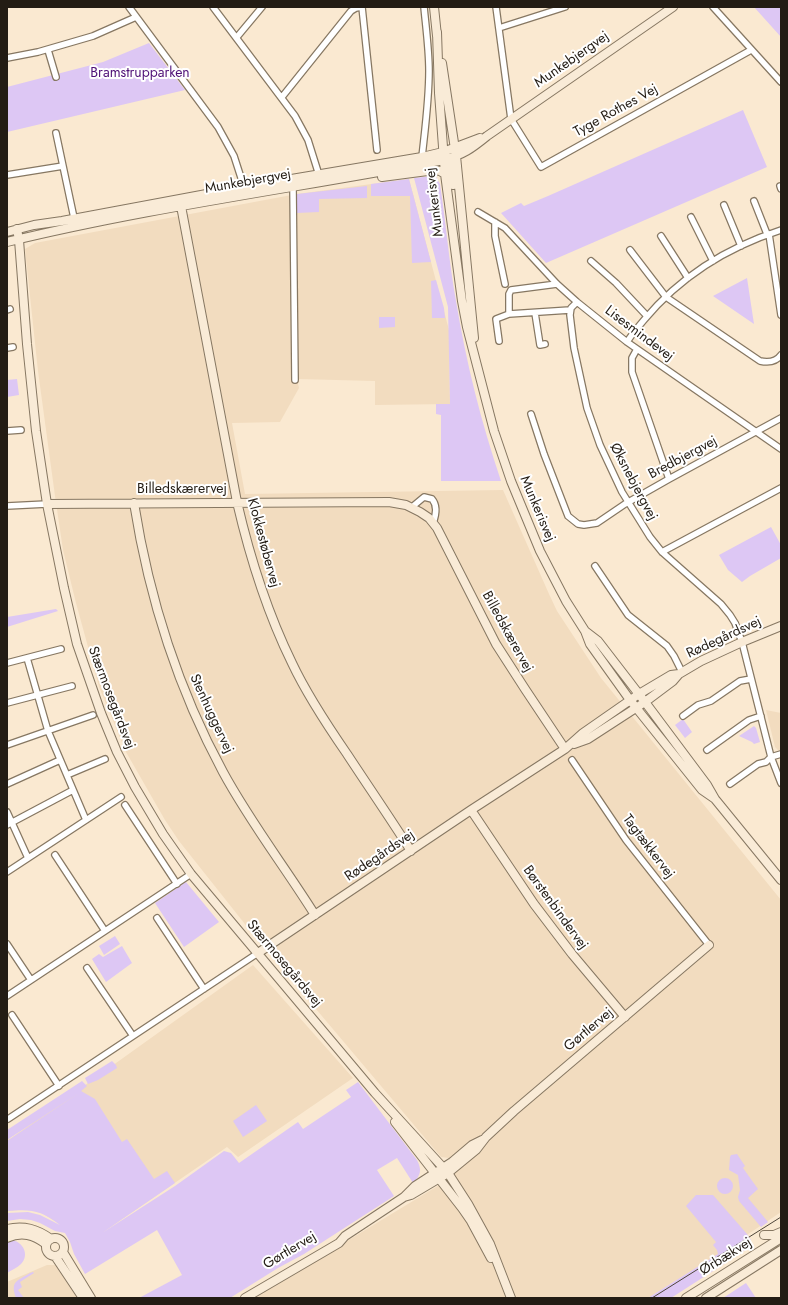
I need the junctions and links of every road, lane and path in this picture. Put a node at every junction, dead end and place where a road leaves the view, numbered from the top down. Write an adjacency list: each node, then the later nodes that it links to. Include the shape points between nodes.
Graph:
1 (129, 7): 11 (street)
2 (213, 7): 14 (street)
3 (262, 7): 14 (street)
4 (362, 7): 20 (street, via 351,12); 23 (street)
5 (424, 7): 25 (street, Munkerisvej, via 429,70)
6 (434, 7): 13 (street, Munkerisvej)
7 (496, 7): 12 (street)
8 (565, 7): 12 (street)
9 (673, 7): 21 (street, Munkebjergvej)
10 (713, 7): 16 (street)
11 (136, 17): 15 (street, via 93,36); 31 (street, via 218,127 234,156)
12 (499, 28): 21 (street)
13 (437, 32): 24 (street, Munkerisvej); 24 (street, Munkerisvej, via 440,103)
14 (237, 38): 20 (street)
15 (48, 50): 17 (street); 18 (street)
16 (751, 50): 19 (street); 21 (street, Tyge Rothes Vej, via 541,167)
17 (7, 58)
18 (56, 77)
19 (781, 82)
20 (282, 97): 29 (street, via 308,140)
21 (511, 119): 24 (street, Munkebjergvej, via 487,136)
22 (56, 133): 26 (street)
23 (377, 150)
24 (449, 154): 25 (street, Munkebjergvej); 27 (street, Munkerisvej); 30 (street, Munkebjergvej); 67 (street, Munkerisvej, via 459,228 465,242)
25 (422, 157): 29 (street, Munkebjergvej)
26 (63, 166): 28 (street); 38 (street)
27 (445, 174): 30 (street, via 435,170 377,178); 67 (street, Munkerisvej, via 462,301)
28 (7, 175)
29 (320, 175): 31 (street, Munkebjergvej)
30 (368, 175): 32 (street, Munkebjergvej)
31 (244, 187): 38 (street, Munkebjergvej)
32 (293, 188): 35 (street, Munkebjergvej); 68 (street)
33 (754, 201): 44 (street)
34 (724, 205): 48 (street)
35 (181, 206): 46 (street, Munkebjergvej); 77 (street, Klokkestøbervej)
36 (478, 212): 40 (street, Lisesmindevej)
37 (691, 217): 50 (street)
38 (74, 218): 39 (street, Munkebjergvej)
39 (62, 221): 41 (street, Munkebjergvej); 46 (street, via 50,227 20,234)
40 (495, 222): 53 (street, via 495,236); 54 (street, Lisesmindevej, via 505,228)
41 (17, 229): 43 (street, Munkebjergvej); 46 (street, Stærmosegårdsvej)
42 (781, 230): 44 (street)
43 (7, 232)
44 (768, 234): 48 (street); 60 (street)
45 (661, 236): 52 (street)
46 (19, 240): 47 (street, Munkebjergvej); 80 (street, Stærmosegårdsvej, via 28,354)
47 (7, 242)
48 (741, 246): 50 (street)
49 (630, 250): 55 (street)
50 (713, 260): 52 (street)
51 (591, 261): 61 (street)
52 (688, 278): 55 (street)
53 (504, 284)
54 (557, 284): 56 (street, Lisesmindevej); 59 (street, via 511,290)
55 (666, 297): 61 (street); 66 (street, via 760,361 774,361)
56 (577, 302): 57 (street); 63 (street, Lisesmindevej)
57 (570, 310): 58 (street); 78 (street, Øksnebjergvej, via 574,348 587,408 600,445)
58 (535, 313): 59 (street); 64 (street, via 540,345)
59 (509, 314): 62 (street, via 496,319)
60 (781, 315)
61 (647, 316): 63 (street)
62 (500, 341)
63 (627, 342): 65 (street, Lisesmindevej)
64 (545, 344)
65 (636, 349): 73 (street, Lisesmindevej); 75 (street, via 632,358 632,372)
66 (781, 355)
67 (478, 366): 87 (street, Munkerisvej, via 494,431 525,518 566,601)
68 (295, 380)
69 (530, 414): 78 (street, Bredbjergvej, via 559,495 568,516 573,521 584,525 597,523)
70 (781, 418): 73 (street, Bredbjergvej)
71 (21, 430): 72 (street)
72 (7, 431)
73 (756, 432): 74 (street, Lisesmindevej); 75 (street, Bredbjergvej)
74 (781, 449)
75 (669, 479): 78 (street, Bredbjergvej)
76 (781, 488): 84 (street)
77 (238, 502): 79 (street, Billedskærervej); 82 (street, Billedskærervej, via 396,502); 122 (street, Klokkestøbervej, via 260,585 292,664 325,722)
78 (628, 502): 84 (street, Øksnebjergvej)
79 (134, 503): 80 (street, Billedskærervej); 129 (street, Stenhuggervej, via 150,588 190,705 244,806)
80 (47, 504): 81 (street); 126 (street, Stærmosegårdsvej, via 77,644 100,713 135,787)
81 (7, 506)
82 (412, 507): 83 (street, Billedskærervej); 83 (street, via 424,497 432,499 436,510)
83 (433, 523): 103 (street, Billedskærervej, via 441,534 496,644 525,689)
84 (662, 552): 88 (street, Øksnebjergvej, via 730,614)
85 (595, 566): 92 (street, via 624,610 667,646 674,656)
86 (781, 626): 88 (street, Rødegårdsvej)
87 (585, 631): 96 (street, Munkerisvej, via 598,641); 96 (street, Munkerisvej, via 598,656)
88 (742, 642): 92 (street, Rødegårdsvej); 93 (street, Øksnebjergvej)
89 (61, 649): 90 (street)
90 (27, 658): 91 (street); 95 (street)
91 (7, 663)
92 (679, 673): 96 (street, Rødegårdsvej, via 674,681)
93 (751, 679): 99 (street, via 740,681 711,701 698,705); 100 (street, Øksnebjergvej)
94 (72, 686): 95 (street)
95 (38, 695): 97 (street); 101 (street)
96 (638, 701): 103 (street, Rødegårdsvej, via 583,733); 103 (street, Rødegårdsvej, via 588,739); 116 (street, Munkerisvej, via 686,757); 116 (street, Munkerisvej, via 702,790)
97 (7, 703)
98 (93, 715): 101 (street)
99 (682, 716)
100 (761, 716): 104 (street, via 750,720); 106 (street, Øksnebjergvej)
101 (48, 731): 102 (street); 108 (street)
102 (7, 745)
103 (568, 747): 118 (street, Rødegårdsvej)
104 (707, 750)
105 (781, 754): 106 (street)
106 (771, 757): 111 (street, Øksnebjergvej); 113 (street)
107 (105, 759): 110 (street)
108 (60, 760): 110 (street); 112 (street)
109 (572, 760): 133 (street, Tagtækkervej, via 626,840)
110 (67, 775): 114 (street)
111 (781, 783)
112 (7, 784)
113 (730, 784)
114 (74, 790): 120 (street); 121 (street)
115 (121, 797): 120 (street)
116 (715, 799): 127 (street, Munkerisvej)
117 (125, 805): 128 (street)
118 (471, 810): 122 (street, Rødegårdsvej); 140 (street, Børstenbindervej, via 534,904)
119 (7, 812): 121 (street)
120 (86, 820): 124 (street)
121 (10, 824): 124 (street)
122 (411, 851): 129 (street, Rødegårdsvej)
123 (55, 855): 131 (street)
124 (28, 858): 125 (street)
125 (7, 872)
126 (191, 874): 128 (street); 134 (street, Stærmosegårdsvej)
127 (781, 880)
128 (177, 884): 131 (street)
129 (315, 915): 134 (street, Rødegårdsvej)
130 (157, 918): 137 (street)
131 (105, 931): 136 (street)
132 (7, 944): 136 (street)
133 (709, 945): 140 (street, Gørtlervej)
134 (258, 953): 137 (street, Rødegårdsvej); 143 (street, Stærmosegårdsvej)
135 (87, 968): 141 (street)
136 (31, 980): 138 (street)
137 (204, 989): 141 (street, Rødegårdsvej)
138 (7, 996)
139 (12, 1015): 142 (street)
140 (625, 1017): 145 (street, Gørtlervej, via 536,1092 486,1137 476,1150)
141 (133, 1036): 142 (street, Rødegårdsvej)
142 (59, 1086): 144 (street, Rødegårdsvej)
143 (375, 1093): 145 (street, Stærmosegårdsvej); 145 (street, Stærmosegårdsvej, via 395,1122)
144 (8, 1119)
145 (441, 1174): 149 (street, Gørtlervej, via 411,1196); 159 (street, Stærmosegårdsvej, via 496,1266); 160 (street, Stærmosegårdsvej, via 481,1225)
146 (7, 1229): 152 (street, via 31,1228 41,1232)
147 (781, 1232): 148 (street)
148 (764, 1235)
149 (345, 1236): 156 (street, Gørtlervej, via 339,1243); 156 (street, Gørtlervej, via 336,1238 276,1274)
150 (7, 1238): 152 (street, via 19,1234 31,1235)
151 (781, 1238): 153 (street, Ørbækvej)
152 (49, 1242): 155 (street, via 48,1252); 155 (street, via 58,1238 63,1242)
153 (771, 1244): 161 (street, Ørbækvej); 162 (street, via 769,1251)
154 (781, 1250): 162 (street, Ørbækvej)
155 (59, 1254): 157 (street); 158 (street)
156 (248, 1296)
157 (82, 1298)
158 (91, 1298)
159 (506, 1298)
160 (511, 1298)
161 (686, 1298)
162 (705, 1298)

